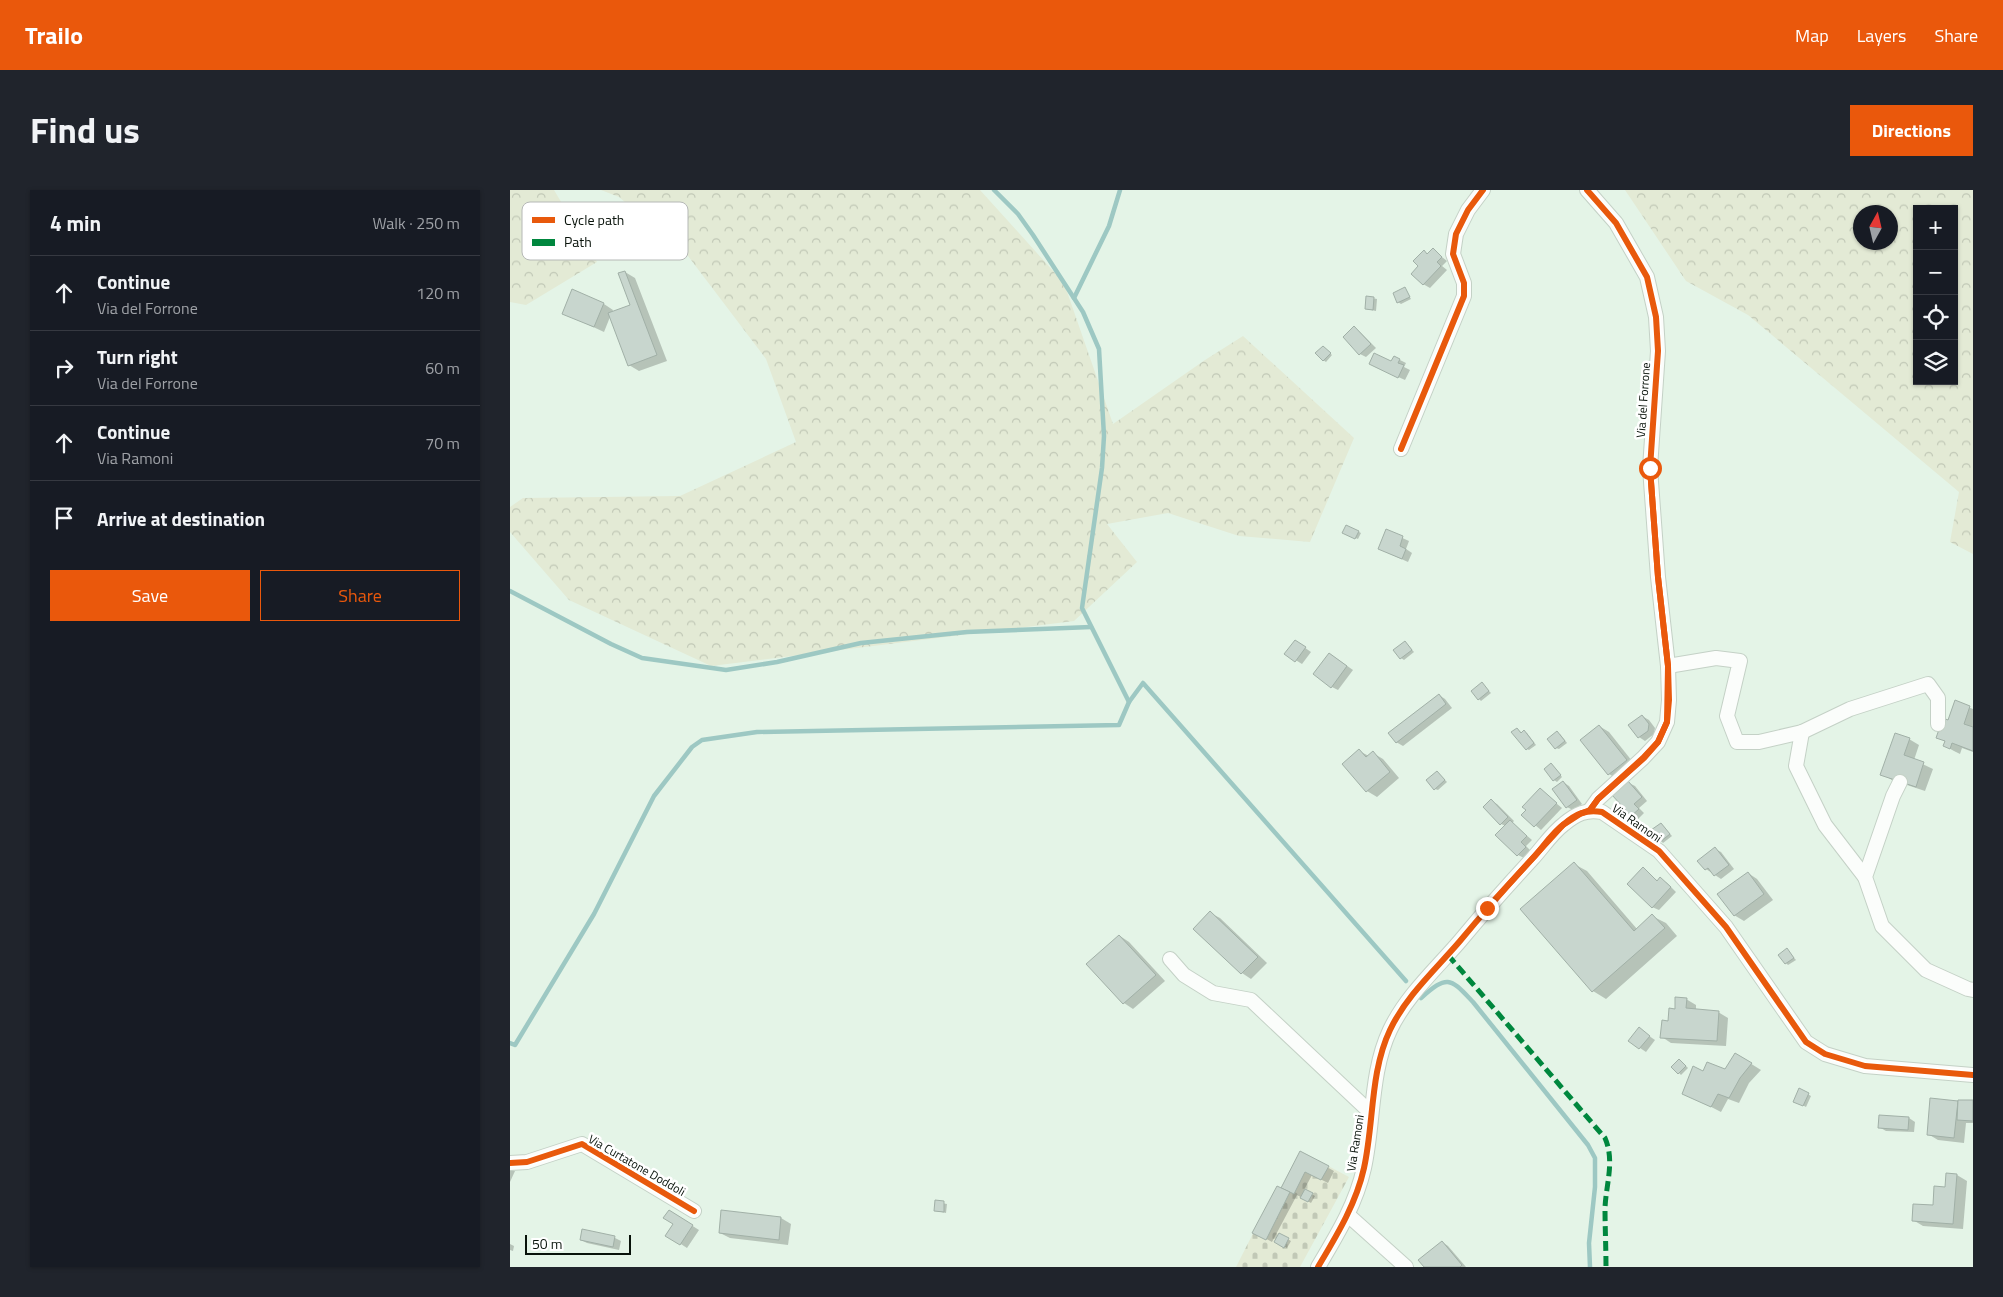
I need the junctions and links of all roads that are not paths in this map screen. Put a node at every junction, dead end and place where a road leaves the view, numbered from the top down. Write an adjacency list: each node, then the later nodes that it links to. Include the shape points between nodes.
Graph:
1 (1483, 190): 3 (street, via 1456,234 1453,254 1464,283 1464,296)
2 (1587, 190): 4 (street, Via del Forrone, via 1616,222 1647,277 1656,317 1658,351 1650,468)
3 (1401, 449)
4 (1668, 666): 6 (street, via 1716,658 1740,661 1727,716 1736,742 1759,742); 8 (street, Via del Forrone, via 1667,722 1658,742)
5 (1938, 724): 6 (street, via 1938,698 1928,684 1850,709)
6 (1802, 732): 9 (street, via 1796,766 1825,825)
7 (1900, 782): 9 (street)
8 (1590, 810): 12 (street, Via Ramoni, via 1602,812 1659,851 1726,927 1806,1042 1825,1054 1865,1066); 13 (street, Via Ramoni, via 1563,825 1400,1010 1381,1057)
9 (1865, 877): 11 (street, via 1882,926 1926,970)
10 (1170, 959): 13 (street, via 1184,975 1213,992 1251,1000)
11 (1973, 990)
12 (1973, 1075)
13 (1371, 1113): 16 (street, Via Ramoni, via 1364,1167)
14 (510, 1163): 15 (street, Via Curtatone Doddoli, via 527,1162 582,1144)
15 (694, 1211)
16 (1348, 1215): 17 (street, Via Ramoni); 18 (street)
17 (1318, 1267)
18 (1406, 1267)

